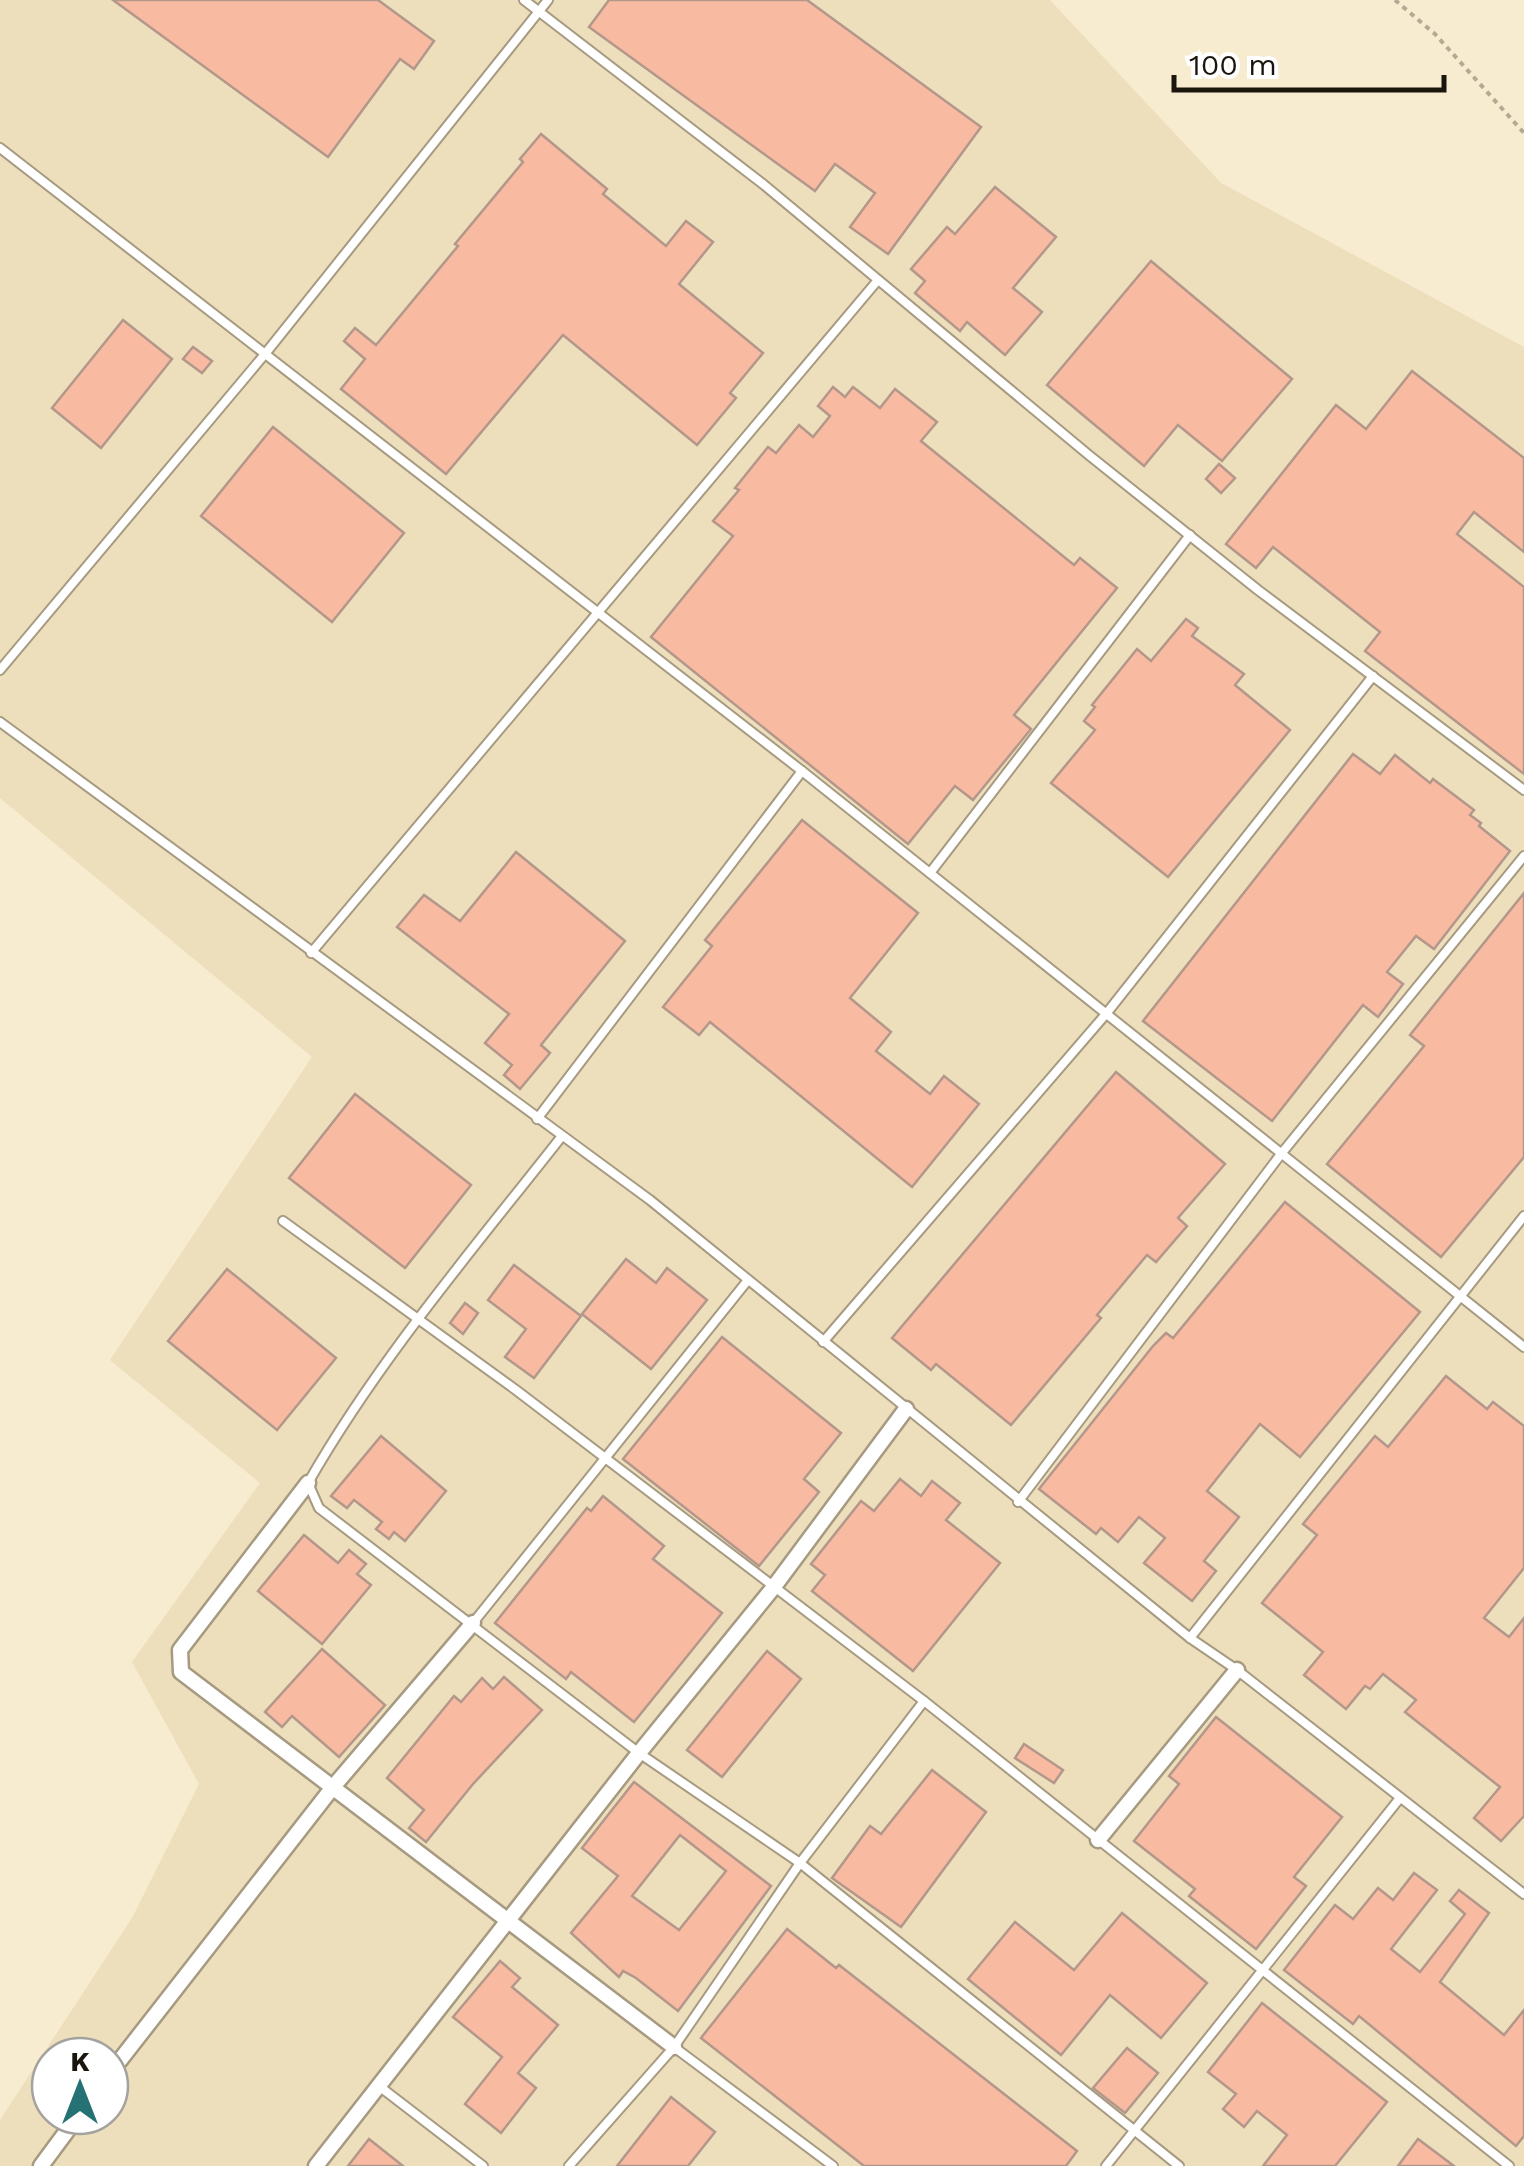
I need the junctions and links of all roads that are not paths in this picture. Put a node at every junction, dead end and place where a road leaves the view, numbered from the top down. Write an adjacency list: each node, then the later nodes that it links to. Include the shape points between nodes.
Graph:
1 (524, 0): 3 (lane)
2 (548, 0): 3 (lane)
3 (539, 12): 5 (lane); 6 (lane)
4 (0, 148): 6 (lane)
5 (878, 280): 7 (lane); 8 (lane)
6 (264, 354): 8 (lane); 9 (lane)
7 (1190, 535): 10 (lane); 15 (lane)
8 (598, 613): 12 (lane); 16 (lane)
9 (0, 670)
10 (1373, 676): 13 (lane); 17 (lane)
11 (0, 722): 16 (lane)
12 (802, 771): 15 (lane); 18 (lane)
13 (1524, 790)
14 (1524, 856): 20 (lane)
15 (930, 873): 17 (lane)
16 (311, 953): 18 (lane)
17 (1106, 1014): 20 (lane); 26 (lane)
18 (537, 1119): 19 (lane)
19 (562, 1136): 23 (lane); 25 (lane)
20 (1281, 1154): 24 (lane); 31 (lane)
21 (1524, 1216): 24 (lane)
22 (282, 1221): 25 (lane)
23 (748, 1280): 26 (lane); 29 (lane)
24 (1462, 1298): 27 (lane); 34 (lane)
25 (418, 1320): 29 (lane); 30 (lane)
26 (823, 1342): 28 (lane)
27 (1524, 1347)
28 (906, 1410): 31 (lane); 32 (street)
29 (604, 1460): 32 (lane); 33 (lane)
30 (308, 1482): 33 (lane, via 319,1508); 38 (street, via 180,1650 181,1672)
31 (1018, 1502): 34 (lane)
32 (773, 1588): 36 (lane); 37 (street)
33 (473, 1623): 37 (lane); 38 (street)
34 (1190, 1638): 35 (lane)
35 (1238, 1670): 39 (lane); 40 (street)
36 (924, 1701): 40 (lane); 41 (lane)
37 (638, 1752): 41 (lane); 43 (street)
38 (333, 1787): 43 (street); 46 (street)
39 (1400, 1798): 42 (lane); 44 (lane)
40 (1098, 1840): 44 (lane)
41 (800, 1864): 45 (lane); 48 (lane)
42 (1524, 1894)
43 (508, 1920): 45 (street); 47 (street)
44 (1264, 1972): 48 (lane); 57 (lane)
45 (674, 2047): 53 (lane); 54 (lane)
46 (130, 2048)
47 (379, 2086): 51 (street); 52 (lane)
48 (1133, 2130): 55 (lane); 56 (lane)
49 (63, 2136): 50 (street)
50 (41, 2166)
51 (316, 2166)
52 (483, 2166)
53 (570, 2166)
54 (833, 2166)
55 (1106, 2166)
56 (1179, 2166)
57 (1509, 2166)

